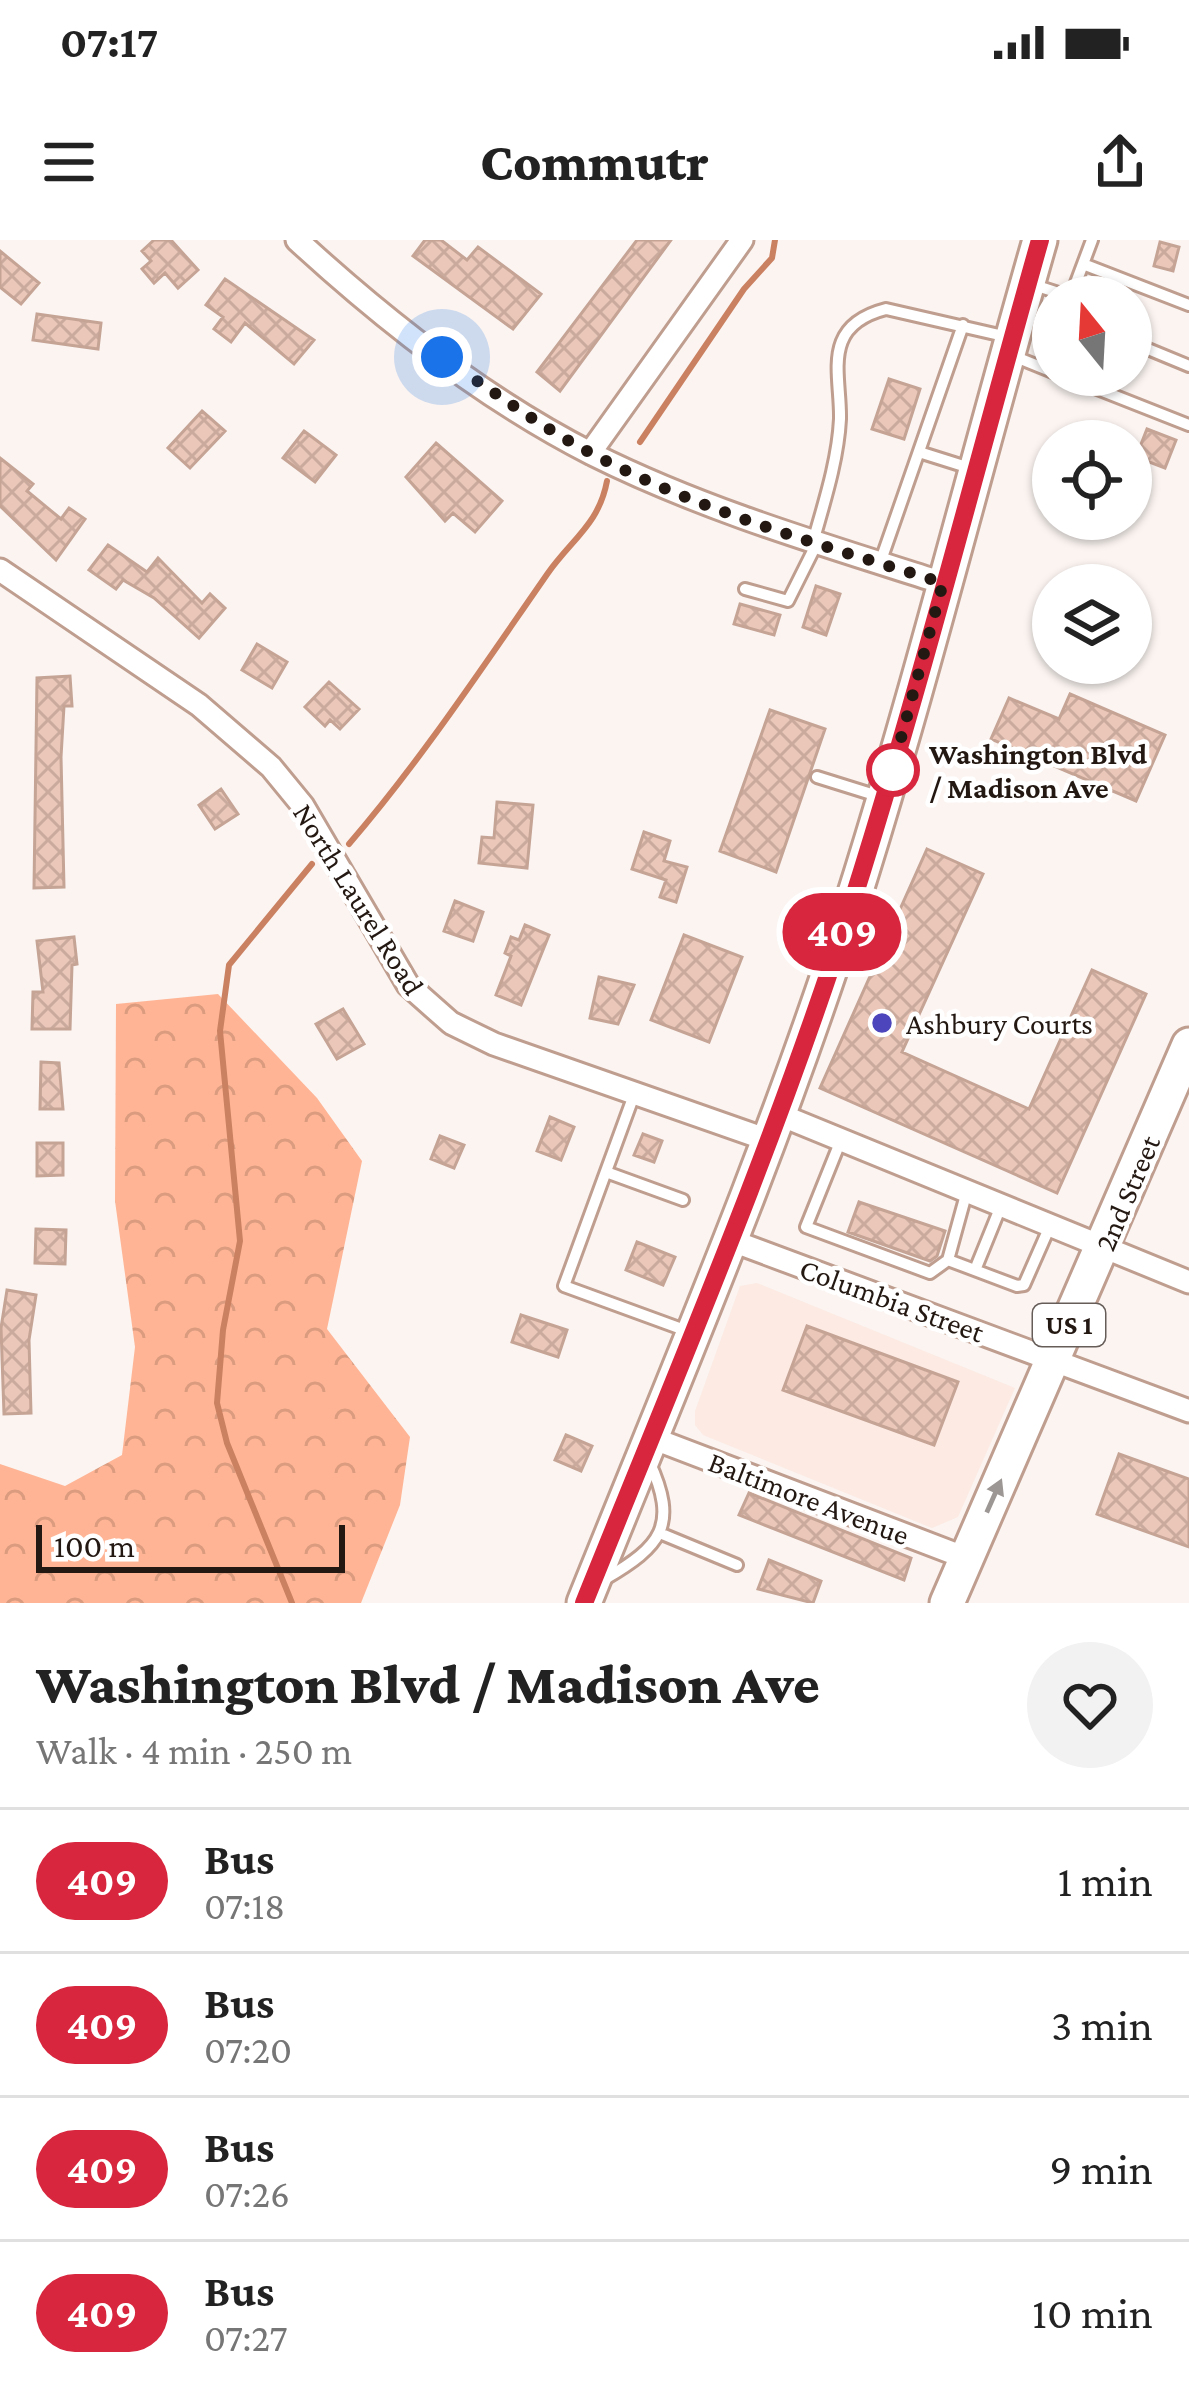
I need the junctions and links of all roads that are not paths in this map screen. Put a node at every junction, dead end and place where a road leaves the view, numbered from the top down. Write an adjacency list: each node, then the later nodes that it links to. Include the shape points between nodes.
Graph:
1 (297, 240): 18 (street, via 442,357)
2 (742, 240): 18 (street)
3 (1040, 240): 7 (main road)
4 (1092, 240): 5 (lane)
5 (1083, 264): 6 (lane); 9 (lane)
6 (1078, 276)
7 (1028, 283): 8 (lane); 11 (main road)
8 (1032, 284)
9 (1189, 305)
10 (963, 325): 11 (lane); 17 (lane); 20 (lane, via 886,309 843,340 833,372 840,418)
11 (1010, 346): 13 (lane); 19 (main road)
12 (1152, 351): 14 (lane)
13 (1032, 359)
14 (1189, 366)
15 (1115, 396): 16 (lane)
16 (1189, 425)
17 (919, 452): 19 (lane); 21 (lane)
18 (590, 453): 20 (street)
19 (974, 470): 23 (main road)
20 (815, 543): 21 (street); 24 (lane, via 788,601)
21 (880, 563): 23 (street)
22 (0, 570): 28 (street, North Laurel Road, via 199,705 271,767 426,1004 494,1044)
23 (943, 583): 26 (main road)
24 (745, 589)
25 (817, 777): 26 (lane)
26 (884, 798): 29 (main road)
27 (1189, 1045): 37 (main road, 2nd Street / US 1)
28 (634, 1094): 29 (street, North Laurel Road); 31 (lane)
29 (773, 1127): 30 (street, North Laurel Road); 36 (main road)
30 (841, 1140): 32 (street, North Laurel Road); 38 (lane, via 806,1227 930,1273)
31 (605, 1172): 33 (lane); 41 (lane, via 564,1286)
32 (967, 1191): 34 (street, North Laurel Road); 38 (lane)
33 (683, 1200)
34 (1001, 1205): 35 (street, North Laurel Road); 39 (lane)
35 (1050, 1226): 37 (street, North Laurel Road); 39 (lane, via 1024,1285)
36 (730, 1240): 41 (main road); 42 (street, Columbia Street)
37 (1103, 1247): 40 (street, North Laurel Road); 42 (main road, 2nd Street / US 1)
38 (948, 1259): 39 (lane)
39 (975, 1270)
40 (1189, 1282)
41 (693, 1333): 44 (main road)
42 (1054, 1360): 43 (street, Columbia Street); 46 (main road, 2nd Street / US 1, one-way to 42)
43 (1189, 1411)
44 (649, 1445): 45 (lane); 46 (street, Baltimore Avenue); 48 (main road)
45 (662, 1534): 47 (lane); 48 (lane, via 652,1550)
46 (966, 1558): 49 (main road, 2nd Street / US 1)
47 (737, 1565)
48 (587, 1595)
49 (946, 1603)

